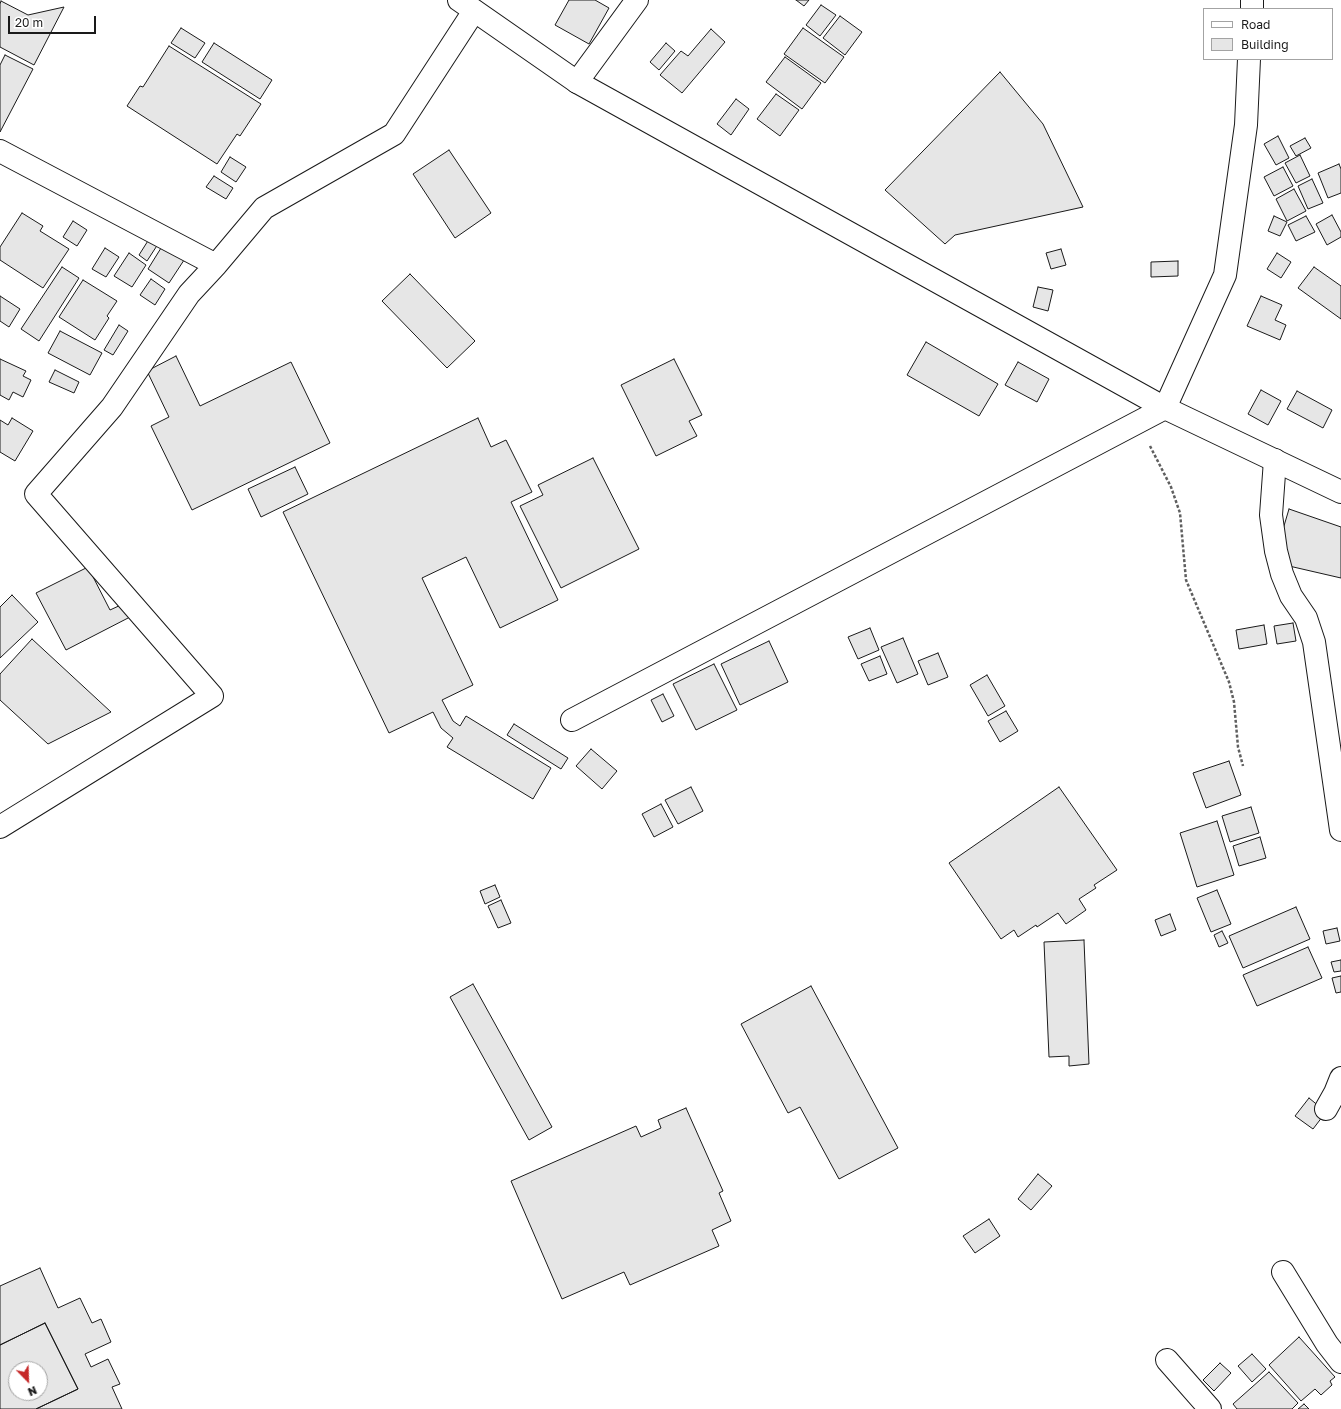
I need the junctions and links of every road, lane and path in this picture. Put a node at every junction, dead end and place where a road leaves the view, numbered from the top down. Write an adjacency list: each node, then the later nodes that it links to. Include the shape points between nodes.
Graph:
1 (637, 0): 4 (street)
2 (467, 6): 4 (street); 6 (street, via 394,134 264,208)
3 (1249, 60): 7 (street, via 1246,125 1225,275)
4 (577, 82): 7 (street)
5 (0, 151): 6 (street)
6 (216, 265): 13 (street, via 189,294 112,407 36,494 212,696)
7 (1165, 408): 8 (street); 9 (street)
8 (1138, 423): 11 (street); 12 (path, via 1171,487 1180,513 1186,580 1229,682)
9 (1275, 460): 10 (street); 14 (street, via 1271,515 1276,551 1282,574 1306,618 1314,642)
10 (1341, 492)
11 (572, 720)
12 (1243, 766)
13 (0, 827)
14 (1341, 830)
15 (1341, 1078): 16 (street)
16 (1326, 1109)
17 (1283, 1272): 19 (street, via 1327,1344)
18 (1167, 1360): 20 (street)
19 (1341, 1362)
20 (1210, 1409)

